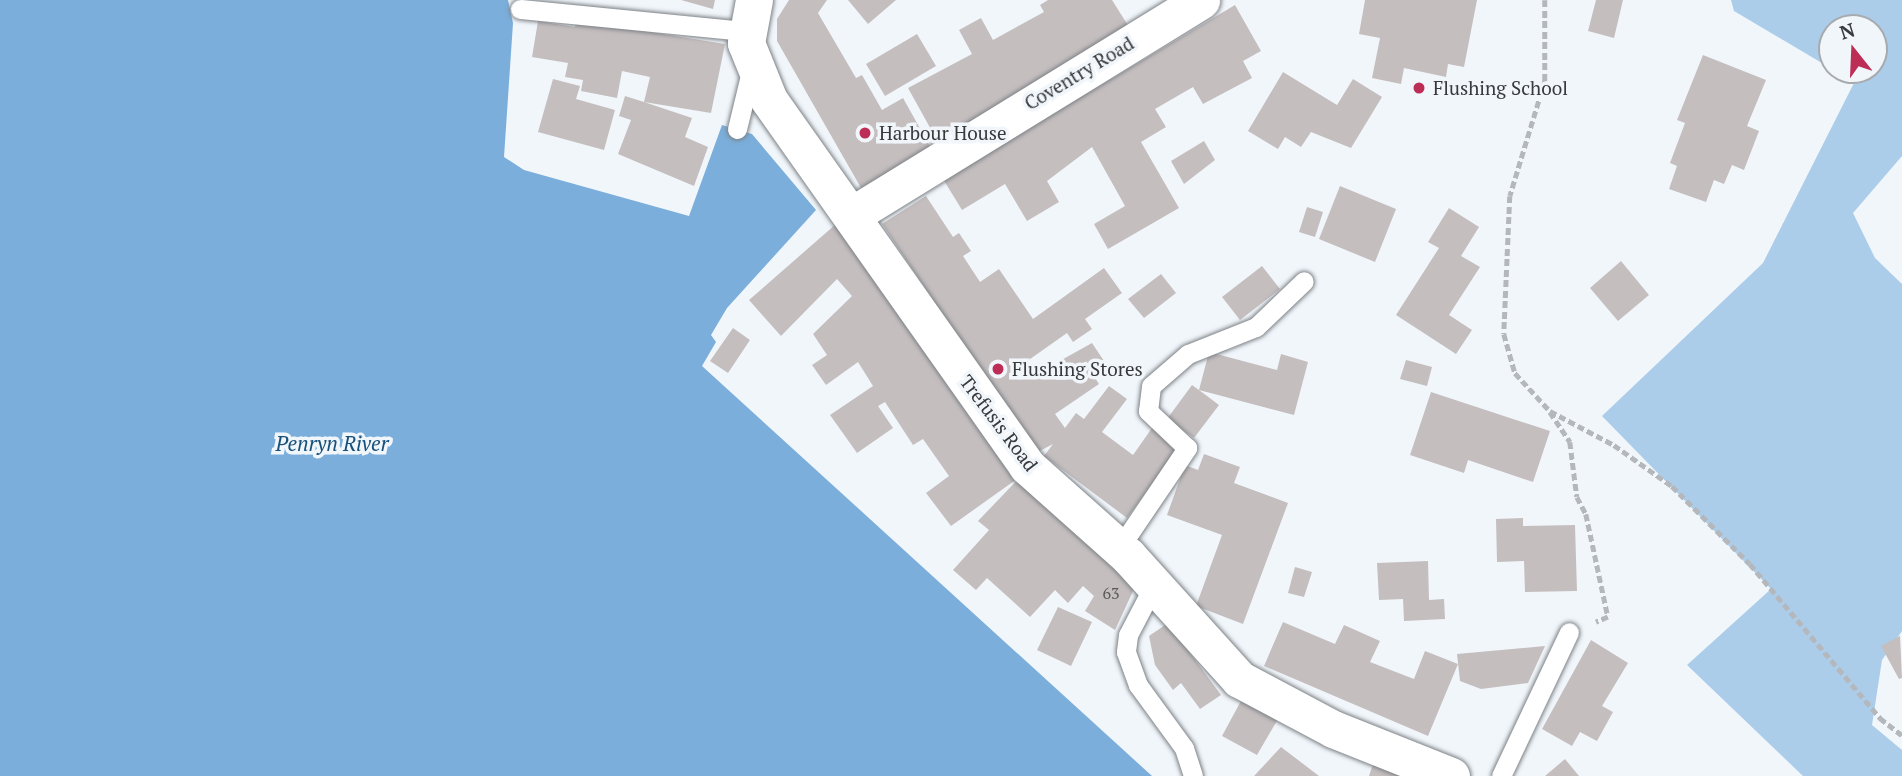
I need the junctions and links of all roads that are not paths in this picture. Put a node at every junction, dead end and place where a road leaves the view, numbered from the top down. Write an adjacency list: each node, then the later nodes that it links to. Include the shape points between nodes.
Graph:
1 (1201, 0): 5 (street, Coventry Road)
2 (520, 9): 3 (lane)
3 (750, 32): 4 (lane); 5 (street, Trefusis Road, via 769,100)
4 (737, 129)
5 (852, 215): 7 (street, Trefusis Road, via 1027,466)
6 (1304, 281): 7 (lane, via 1256,327 1188,354 1152,386 1148,411 1186,448)
7 (1120, 547): 8 (street, Trefusis Road)
8 (1154, 585): 10 (lane, via 1128,635 1126,652 1138,685 1184,748); 11 (street, Trefusis Road, via 1217,659 1262,694)
9 (1569, 632): 12 (lane)
10 (1193, 776)
11 (1451, 776)
12 (1502, 776)

